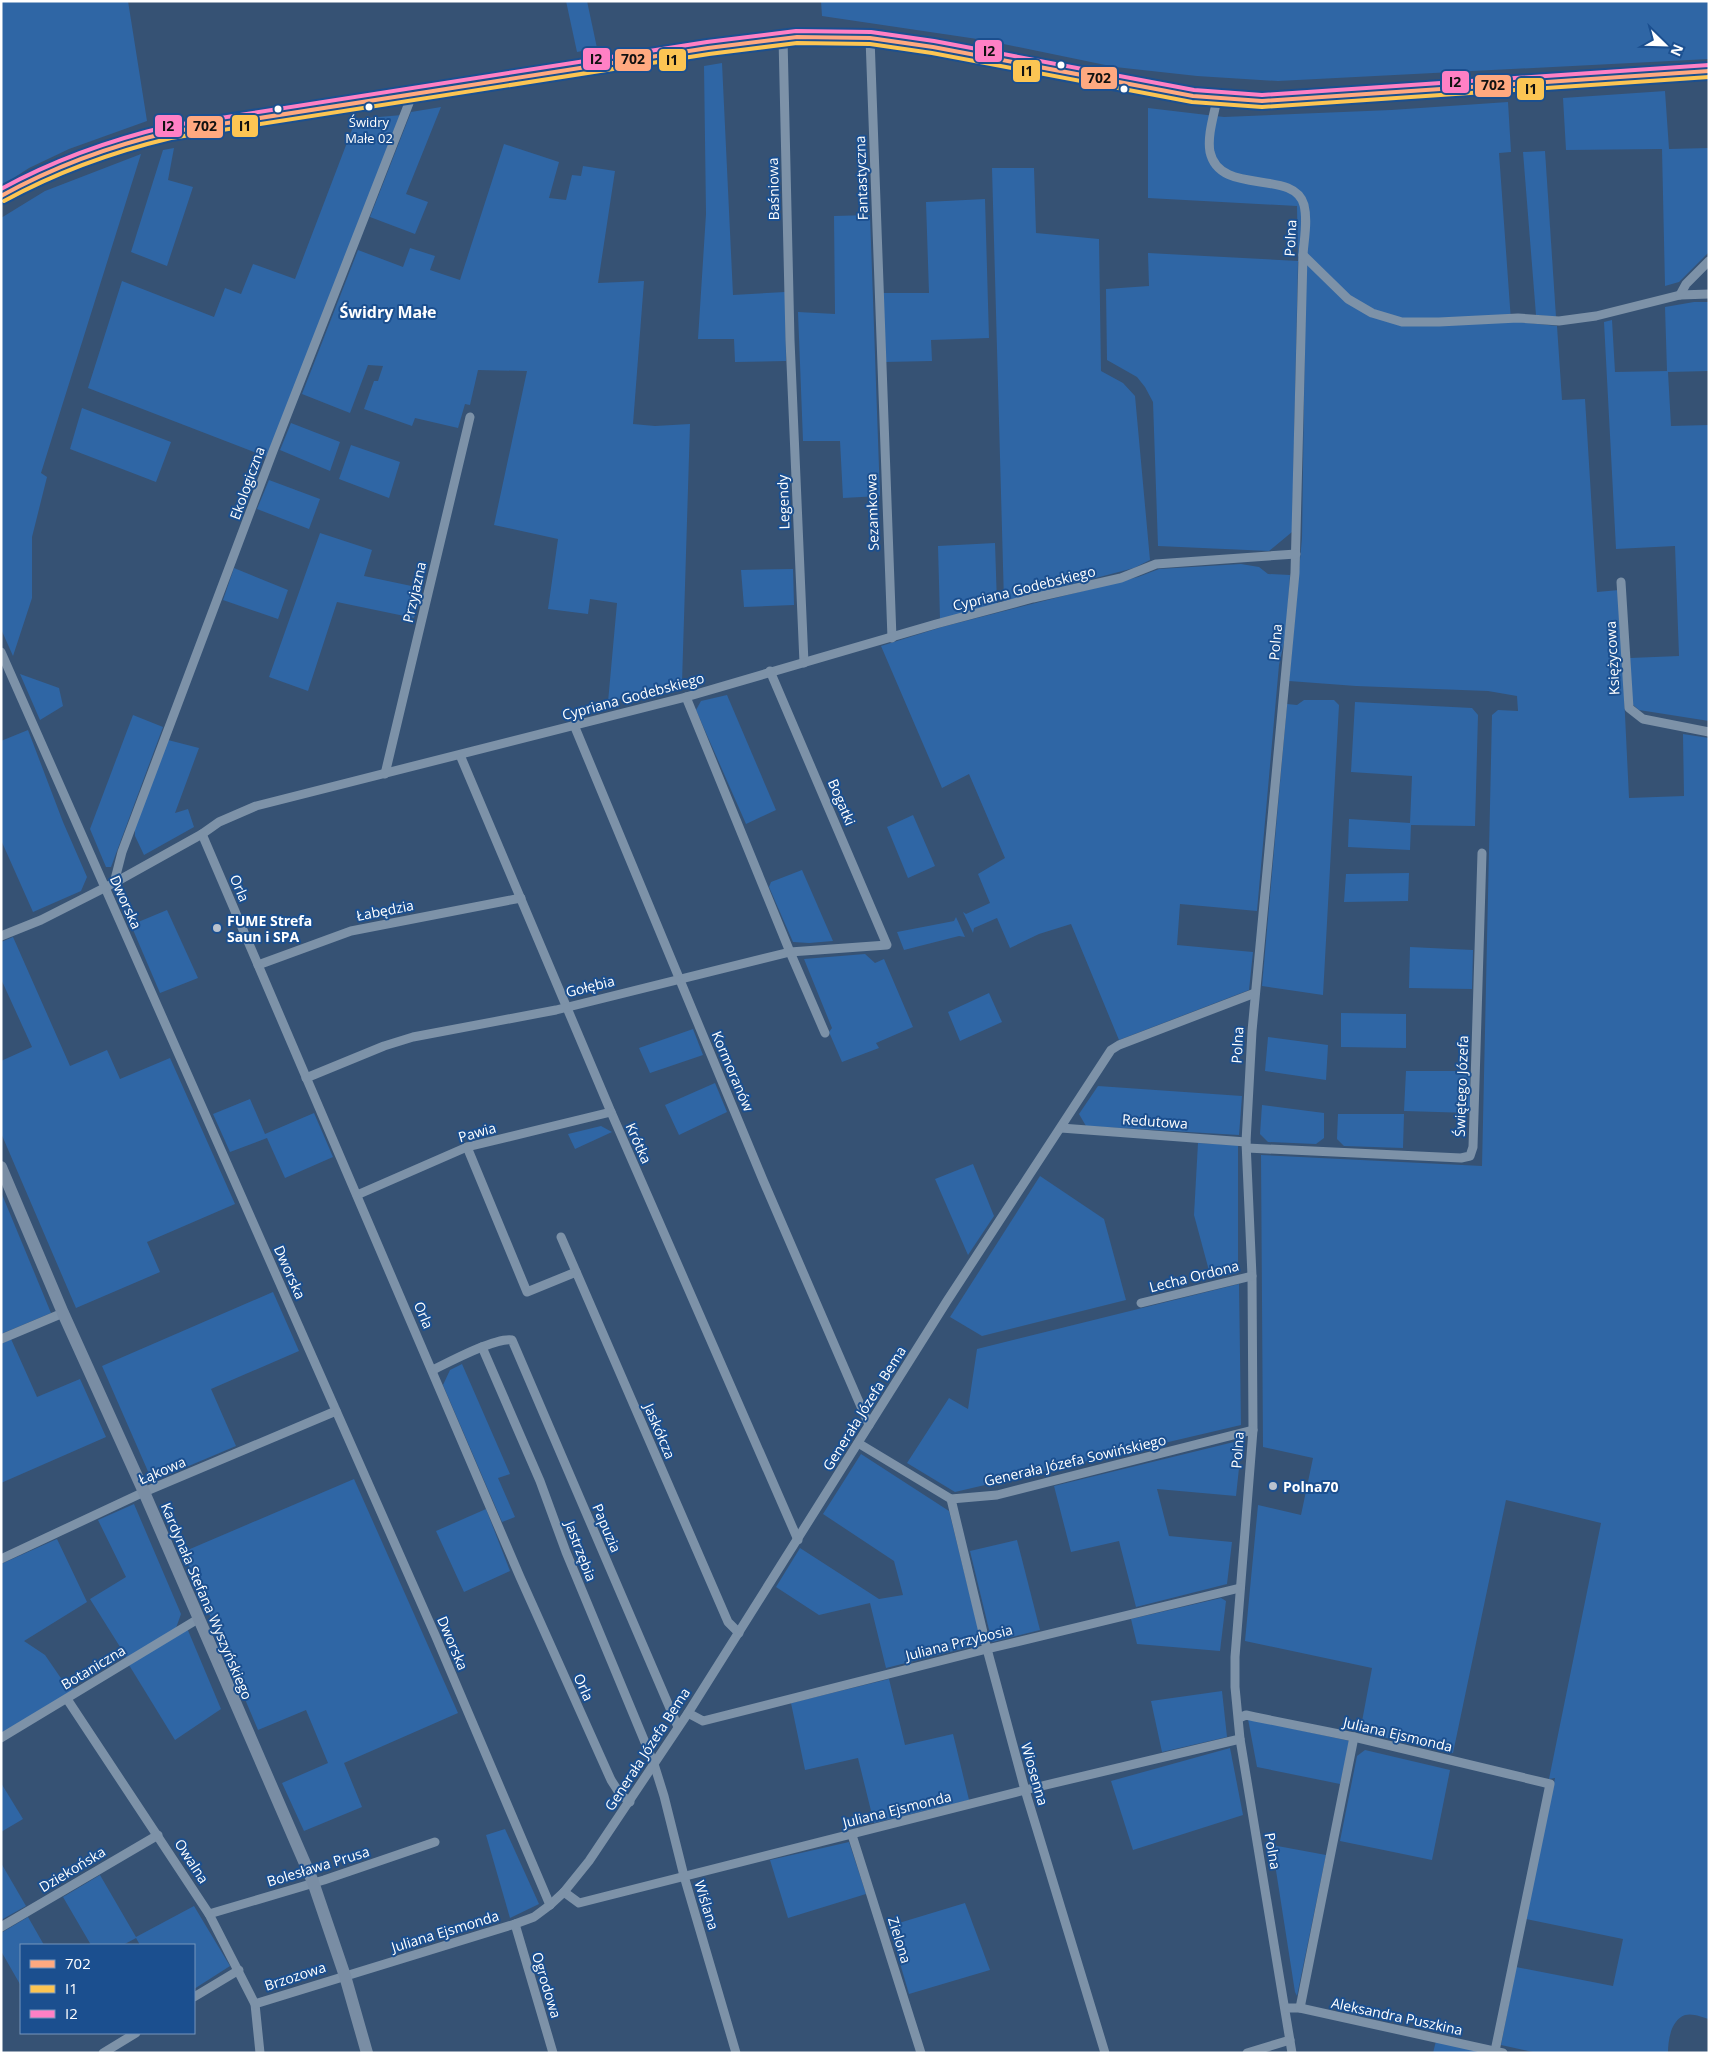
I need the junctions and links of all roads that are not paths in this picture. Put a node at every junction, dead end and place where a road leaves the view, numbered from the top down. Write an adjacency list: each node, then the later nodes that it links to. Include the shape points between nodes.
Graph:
1 (783, 38): 2 (main road); 4 (main road); 11 (street, Baśniowa)
2 (870, 38): 5 (main road); 12 (street, Fantastyczna)
3 (1709, 71): 5 (main road, via 1308,100)
4 (409, 95): 6 (main road, via 146,138 72,161); 27 (street, Ekologiczna, via 409,103 122,852)
5 (1217, 99): 7 (street, Polna, via 1210,153 1228,174 1280,185 1300,196 1306,218)
6 (1, 196)
7 (1303, 255): 10 (street, via 1348,299 1372,313 1402,322 1518,318 1559,321 1596,316); 14 (street, Polna)
8 (1709, 261): 10 (street, via 1686,284)
9 (1709, 294): 10 (street)
10 (1680, 295)
11 (790, 340): 18 (street, Legendy)
12 (881, 385): 16 (street, Sezamkowa)
13 (470, 417): 24 (street, Przyjazna)
14 (1296, 554): 16 (street, Cypriana Godebskiego, via 1156,564 1121,578 1033,598); 35 (street, Polna)
15 (1621, 582): 22 (street, Księżycowa, via 1629,708 1643,719)
16 (892, 638): 18 (street, Cypriana Godebskiego)
17 (1, 652): 28 (street, Dworska)
18 (804, 663): 19 (street, Cypriana Godebskiego)
19 (770, 672): 20 (street, Cypriana Godebskiego); 31 (street, Bogatki)
20 (686, 697): 21 (street, Cypriana Godebskiego); 32 (street)
21 (574, 725): 23 (street, Cypriana Godebskiego); 34 (street, Kormoranów)
22 (1709, 732)
23 (460, 755): 24 (street, Cypriana Godebskiego); 29 (street, Krótka)
24 (385, 774): 25 (street, Cypriana Godebskiego, via 256,806 218,822)
25 (202, 834): 27 (street, Cypriana Godebskiego); 33 (street, Orla)
26 (1482, 853): 41 (street, Świętego Józefa, via 1473,1148 1470,1156)
27 (114, 883): 28 (street, Cypriana Godebskiego)
28 (104, 888): 30 (street, Cypriana Godebskiego); 53 (street, Dworska)
29 (521, 898): 33 (street, Łabędzia, via 351,931); 36 (street, Krótka)
30 (1, 936)
31 (887, 945): 32 (street, Gołębia)
32 (790, 952): 34 (street, Gołębia); 37 (street)
33 (258, 965): 38 (street, Orla)
34 (680, 978): 36 (street, Gołębia); 54 (street, Kormoranów)
35 (1255, 993): 40 (street, Generała Józefa Bema, via 1111,1050); 41 (street, Polna)
36 (567, 1006): 38 (street, Gołębia, via 412,1037); 39 (street, Krótka)
37 (825, 1033)
38 (306, 1078): 44 (street, Orla)
39 (611, 1112): 42 (street, Pawia); 59 (street, Krótka)
40 (1061, 1128): 41 (street, Redutowa); 54 (street, Generała Józefa Bema)
41 (1246, 1145): 47 (street, Polna)
42 (467, 1147): 44 (street, Pawia); 46 (street, via 527,1292)
43 (1, 1167): 49 (main road, Kardynała Stefana Wyszyńskiego)
44 (357, 1194): 52 (street, Orla)
45 (561, 1237): 46 (street, Jaskółcza)
46 (576, 1272): 63 (street, Jaskółcza, via 728,1622)
47 (1252, 1276): 48 (street, Lecha Ordona); 55 (street, Polna)
48 (1142, 1303)
49 (63, 1313): 50 (street); 57 (main road, Kardynała Stefana Wyszyńskiego)
50 (1, 1339)
51 (482, 1347): 52 (street); 68 (street, Papuzia, via 512,1340); 72 (street, Jastrzębia, via 540,1481)
52 (433, 1370): 74 (street, Orla, via 520,1577 611,1780)
53 (336, 1411): 57 (street, Łąkowa); 81 (street, Dworska)
54 (869, 1425): 56 (street, Generała Józefa Bema)
55 (1252, 1430): 58 (street, Generała Józefa Sowińskiego, via 998,1494); 61 (street, Polna)
56 (858, 1443): 58 (street); 59 (street, Generała Józefa Bema)
57 (144, 1492): 60 (street, Łąkowa); 62 (main road, Kardynała Stefana Wyszyńskiego)
58 (951, 1499): 64 (street, Wiosenna)
59 (798, 1540): 63 (street, Generała Józefa Bema)
60 (1, 1559)
61 (1240, 1588): 64 (street, Juliana Przybosia); 67 (street, Polna, via 1235,1657)
62 (198, 1619): 65 (street, Botaniczna); 79 (main road, Kardynała Stefana Wyszyńskiego)
63 (739, 1633): 66 (street, Generała Józefa Bema)
64 (988, 1649): 66 (street, Juliana Przybosia, via 703,1721); 73 (street, Wiosenna)
65 (67, 1699): 69 (street, Botaniczna); 75 (street, Owalna)
66 (688, 1714): 68 (street, Generała Józefa Bema)
67 (1239, 1718): 70 (street, Juliana Ejsmonda, via 1246,1715); 71 (street, Polna)
68 (678, 1727): 72 (street, Generała Józefa Bema)
69 (1, 1738)
70 (1354, 1738): 90 (street); 93 (street, Juliana Ejsmonda, via 1550,1784)
71 (1240, 1739): 73 (street, Juliana Ejsmonda); 89 (street, Polna)
72 (654, 1764): 74 (street, Generała Józefa Bema); 78 (street, Wiślana)
73 (1025, 1790): 76 (street, Juliana Ejsmonda); 100 (street, Wiosenna)
74 (630, 1802): 80 (street, Generała Józefa Bema, via 590,1861)
75 (158, 1834): 82 (street, Owalna); 84 (street, Dziekońska)
76 (852, 1835): 78 (street, Juliana Ejsmonda); 99 (street, Zielona)
77 (435, 1842): 79 (street, Bolesława Prusa)
78 (684, 1876): 80 (street, Juliana Ejsmonda, via 579,1903); 98 (street, Wiślana)
79 (313, 1882): 82 (street, Bolesława Prusa); 86 (main road, Kardynała Stefana Wyszyńskiego)
80 (564, 1892): 81 (street, Generała Józefa Bema)
81 (550, 1905): 83 (street, Juliana Ejsmonda, via 534,1917)
82 (209, 1914): 85 (street, Owalna)
83 (515, 1924): 86 (street, Juliana Ejsmonda); 97 (street, Ogrodowa)
84 (1, 1927)
85 (238, 1970): 87 (street); 88 (street, Owalna)
86 (345, 1976): 88 (street, Brzozowa); 96 (main road, Kardynała Stefana Wyszyńskiego)
87 (195, 1996)
88 (255, 2004): 95 (street, Owalna)
89 (1286, 2008): 90 (street, Aleksandra Puszkina); 92 (street, Polna)
90 (1300, 2008): 93 (street, Aleksandra Puszkina)
91 (134, 2034): 94 (street)
92 (1290, 2040): 101 (street); 102 (street, Polna)
93 (1499, 2052)
94 (104, 2053)
95 (260, 2053)
96 (367, 2053)
97 (554, 2053)
98 (736, 2053)
99 (921, 2053)
100 (1105, 2053)
101 (1246, 2053)
102 (1292, 2053)

